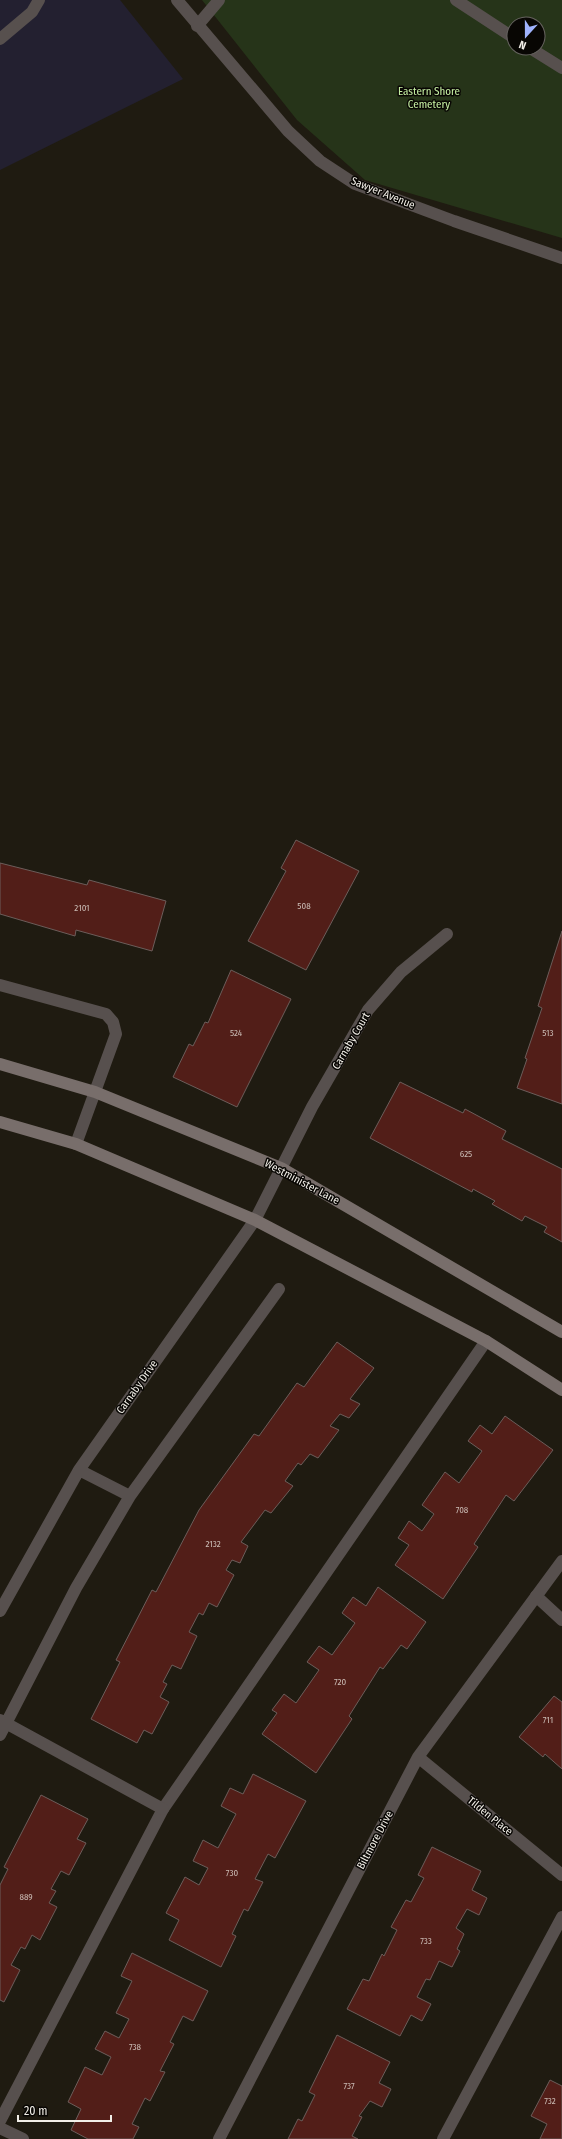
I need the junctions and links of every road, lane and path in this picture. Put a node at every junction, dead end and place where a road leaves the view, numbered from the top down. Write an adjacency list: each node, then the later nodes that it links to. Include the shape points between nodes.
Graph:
1 (39, 0): 7 (street, via 32,12)
2 (176, 0): 5 (street, Sawyer Avenue)
3 (218, 0): 5 (street)
4 (456, 0): 6 (street)
5 (197, 26): 10 (street, Sawyer Avenue, via 288,131 320,160 355,184)
6 (506, 33)
7 (0, 39)
8 (543, 56): 9 (street)
9 (562, 68)
10 (562, 258)
11 (447, 934): 17 (street, Carnaby Court, via 401,972 368,1010 312,1107)
12 (0, 985): 14 (street, via 106,1014 114,1022 116,1034)
13 (0, 1064): 14 (street, Westminister Lane)
14 (95, 1092): 16 (street); 17 (street, Westminister Lane)
15 (0, 1122): 16 (street)
16 (76, 1144): 18 (street)
17 (281, 1168): 18 (street, Carnaby Drive); 20 (street, Westminister Lane)
18 (255, 1220): 21 (street); 23 (street, Carnaby Drive)
19 (279, 1289): 24 (street)
20 (562, 1332)
21 (486, 1341): 22 (street); 32 (street)
22 (562, 1390)
23 (79, 1470): 24 (street); 27 (street, Carnaby Drive)
24 (130, 1496): 29 (street, via 76,1588)
25 (562, 1561): 26 (street, Biltmore Drive)
26 (536, 1596): 28 (street); 31 (street, Biltmore Drive)
27 (0, 1611)
28 (562, 1620)
29 (3, 1722): 30 (street); 32 (street)
30 (0, 1735)
31 (418, 1758): 33 (street, Tilden Place); 38 (street, Biltmore Drive)
32 (163, 1809): 35 (street)
33 (562, 1875)
34 (562, 1917): 39 (street)
35 (0, 2121)
36 (0, 2128): 37 (street)
37 (23, 2139)
38 (219, 2139)
39 (443, 2139)

